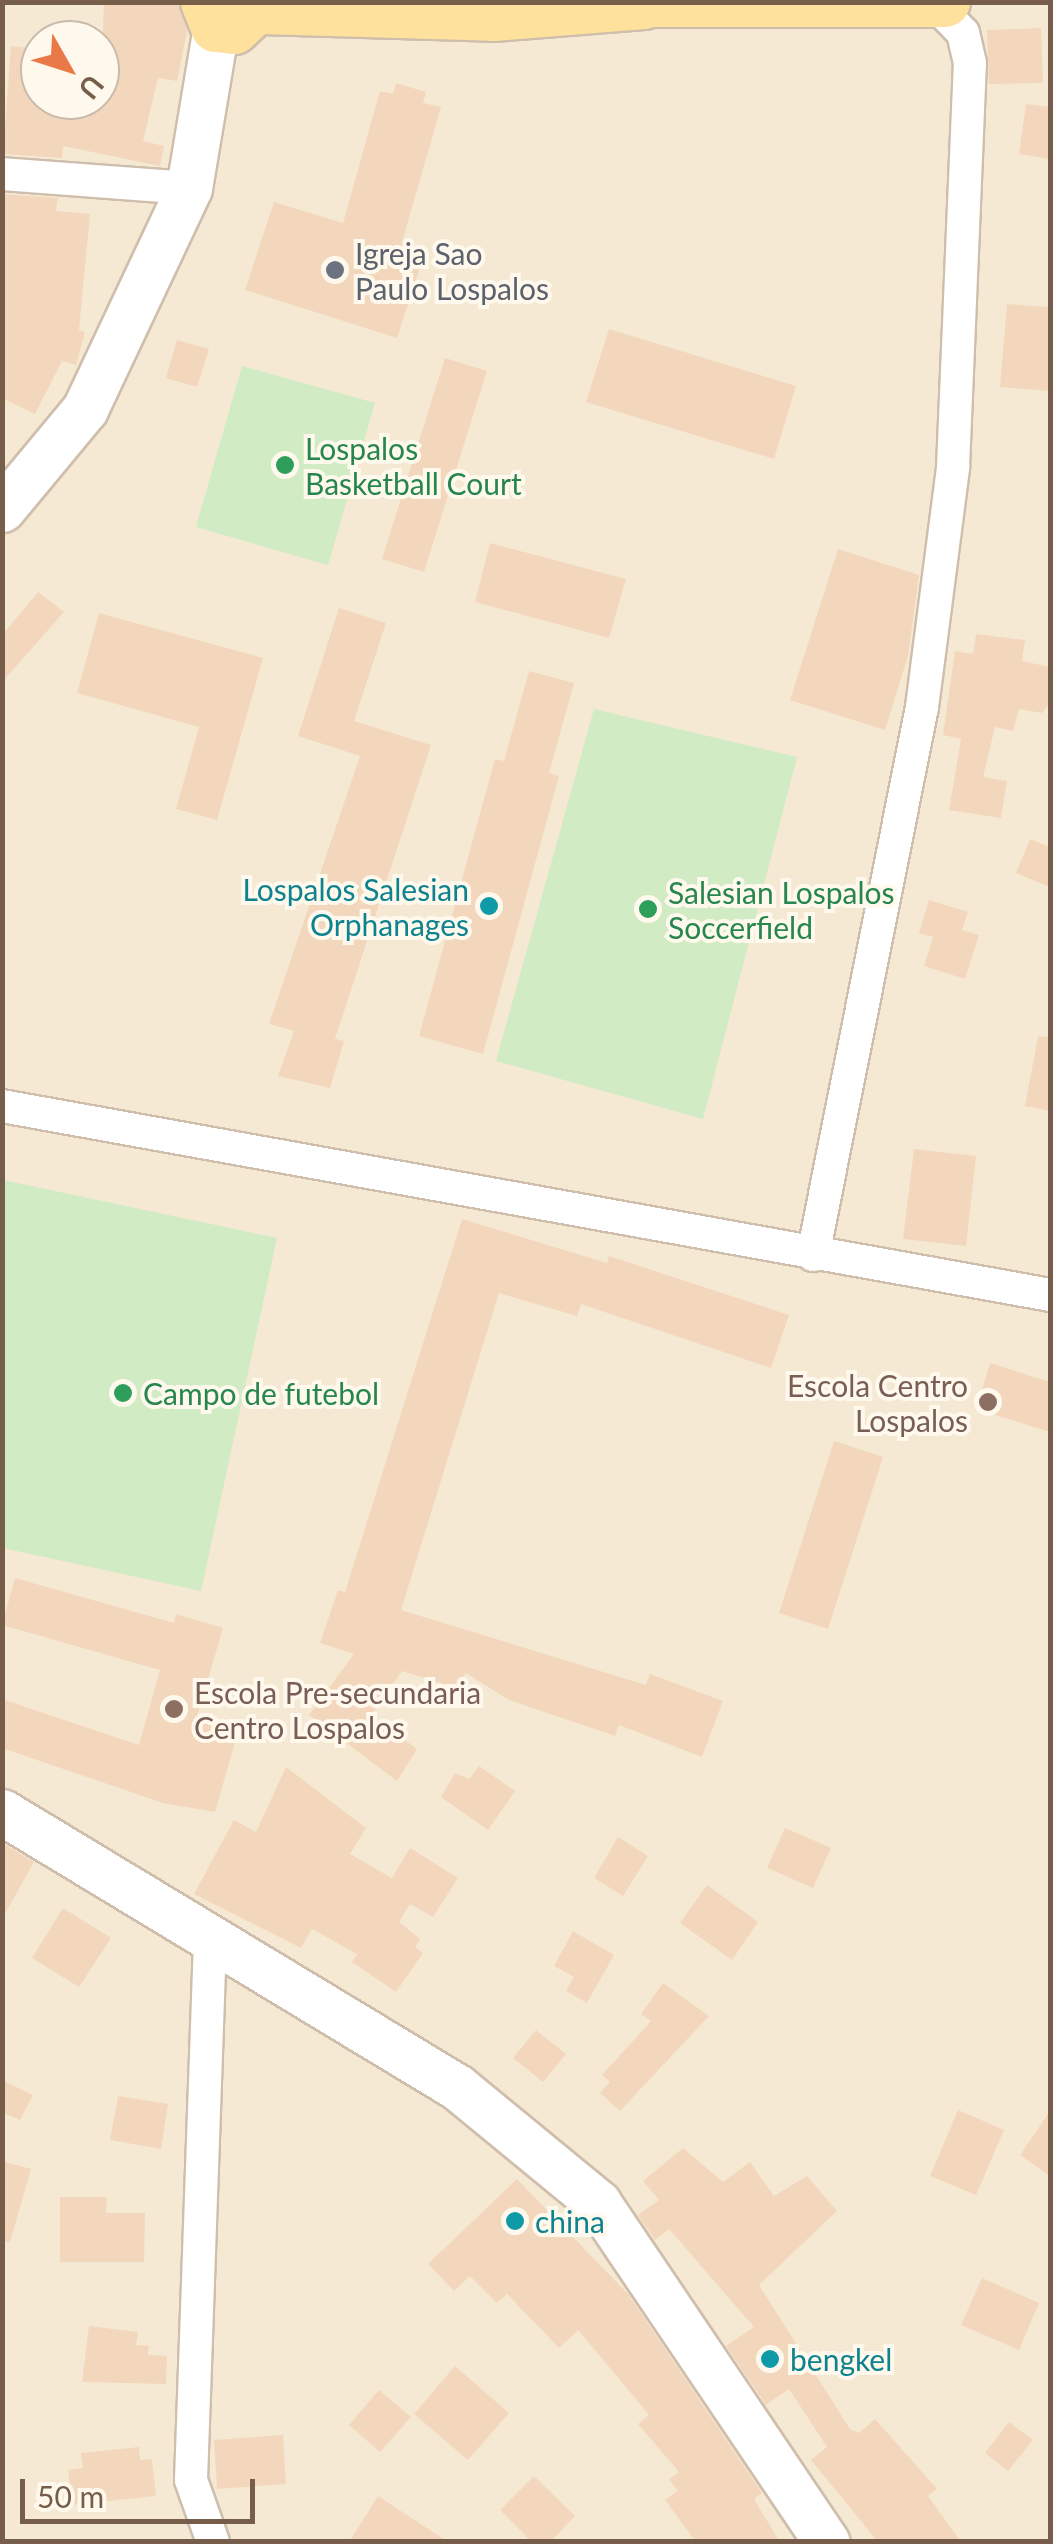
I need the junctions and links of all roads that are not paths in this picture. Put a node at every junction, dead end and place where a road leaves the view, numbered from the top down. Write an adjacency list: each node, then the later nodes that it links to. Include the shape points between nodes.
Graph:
1 (635, 3): 2 (main road); 4 (main road, via 493,16)
2 (882, 4): 3 (main road)
3 (941, 4): 9 (street, via 962,33 970,63 954,467 922,707)
4 (237, 10): 6 (street)
5 (2, 174): 6 (street)
6 (189, 188): 7 (street, via 85,409)
7 (2, 509)
8 (2, 1106): 9 (street)
9 (813, 1254): 10 (street)
10 (1050, 1295)
11 (2, 1812): 12 (street)
12 (210, 1941): 13 (street, via 192,2480); 14 (street, via 458,2087 598,2203)
13 (213, 2542)
14 (826, 2542)

